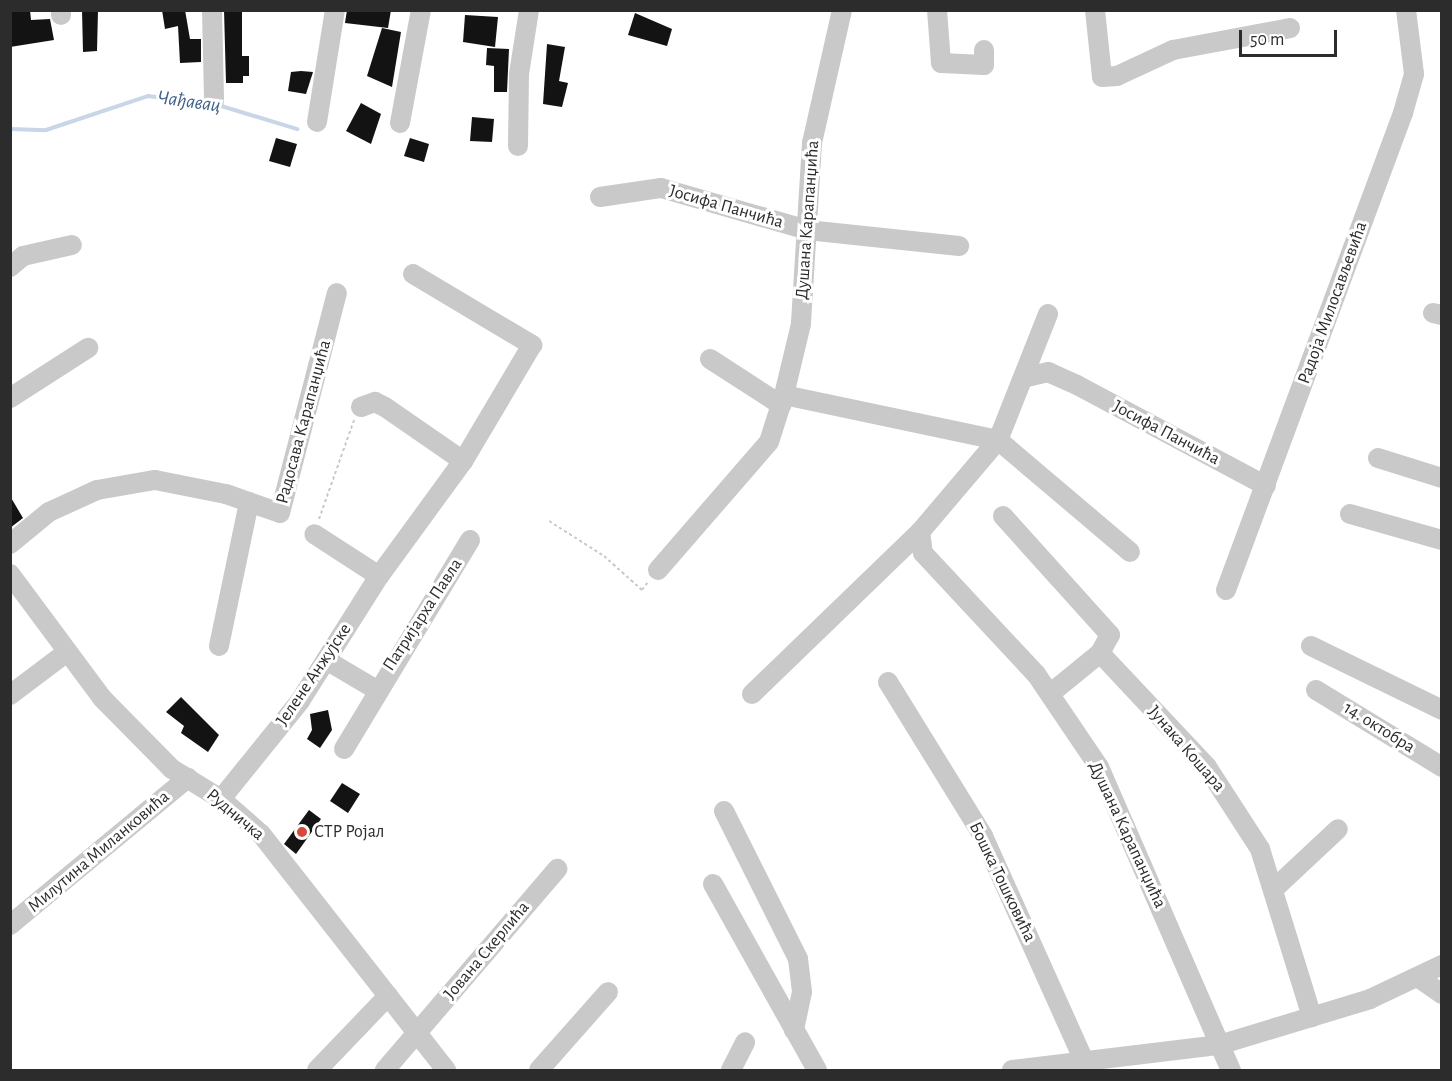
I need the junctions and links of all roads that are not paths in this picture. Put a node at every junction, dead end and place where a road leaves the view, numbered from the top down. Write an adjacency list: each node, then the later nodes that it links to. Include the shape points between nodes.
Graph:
1 (212, 10): 11 (street)
2 (335, 10): 12 (street)
3 (421, 10): 13 (street)
4 (529, 10): 14 (street, via 519,74)
5 (842, 10): 16 (street, Душана Карапанџића, via 812,142)
6 (937, 10): 10 (street, via 941,63 984,65)
7 (1095, 10): 9 (street, via 1102,77 1117,76 1173,50)
8 (1406, 10): 33 (street, Радоја Милосављевића, via 1414,74 1403,113)
9 (1290, 28)
10 (984, 50)
11 (214, 101)
12 (316, 122)
13 (400, 123)
14 (518, 146)
15 (600, 197): 16 (street, Јосифа Панчића, via 661,188)
16 (807, 230): 18 (street, Јосифа Панчића); 27 (street, Душана Карапанџића, via 801,324)
17 (72, 245): 19 (street, via 23,256)
18 (959, 246)
19 (10, 267)
20 (413, 274): 31 (street, Јелене Анжујске, via 532,345)
21 (337, 293): 34 (street, Радосава Карапанџића, via 280,513)
22 (1048, 314): 25 (street)
23 (88, 348): 26 (street)
24 (710, 359): 27 (street)
25 (1027, 377): 29 (street); 33 (street, Јосифа Панчића, via 1048,372 1077,385)
26 (10, 398)
27 (782, 400): 29 (street); 43 (street, Душана Карапанџића, via 769,442)
28 (362, 407): 31 (street, via 375,402 385,406)
29 (998, 440): 37 (street); 42 (street)
30 (1378, 458): 32 (street)
31 (463, 461): 45 (street, Јелене Анжујске)
32 (1442, 478)
33 (1266, 486): 46 (street, Радоја Милосављевића)
34 (249, 502): 41 (street, Радосава Карапанџића, via 155,480 97,490 49,512); 48 (street)
35 (1350, 514): 40 (street)
36 (1003, 516): 50 (street, via 1110,635)
37 (920, 532): 55 (street, Душана Карапанџића, via 922,553); 56 (street)
38 (314, 534): 45 (street)
39 (470, 540): 53 (street, Патријарха Павла)
40 (1442, 540)
41 (10, 544)
42 (1130, 552)
43 (658, 570)
44 (10, 574): 49 (street, Рудничка)
45 (379, 576): 51 (street, Јелене Анжујске)
46 (1226, 590)
47 (1311, 645): 58 (street)
48 (219, 646)
49 (67, 652): 57 (street); 61 (street, Рудничка, via 102,698)
50 (1100, 652): 55 (street); 67 (street, Јунака Кошара, via 1207,767 1260,849)
51 (326, 660): 53 (street, Патријарха Павла); 62 (street, Јелене Анжујске, via 300,701)
52 (888, 682): 79 (street, Бошка Тошковића, via 983,836)
53 (375, 689): 59 (street, Патријарха Павла)
54 (1316, 690): 60 (street, 14. октобра)
55 (1051, 693): 78 (street, Душана Карапанџића, via 1099,767)
56 (752, 694)
57 (10, 696)
58 (1442, 710)
59 (344, 749)
60 (1442, 767)
61 (188, 778): 62 (street, Рудничка); 68 (street, Милутина Миланковића)
62 (221, 799): 73 (street, Рудничка, via 261,834)
63 (724, 811): 75 (street, via 798,959 802,992)
64 (1338, 829): 67 (street)
65 (557, 869): 76 (street, Јована Скерлића)
66 (713, 884): 75 (street)
67 (1275, 888): 74 (street, Јунака Кошара)
68 (10, 925)
69 (1442, 965): 70 (street)
70 (1419, 978): 72 (street); 74 (street)
71 (608, 992): 83 (street)
72 (1442, 994)
73 (388, 996): 76 (street, Рудничка); 80 (street)
74 (1312, 1017): 78 (street)
75 (794, 1030): 85 (street)
76 (417, 1033): 81 (street, Јована Скерлића); 82 (street, Рудничка)
77 (745, 1042): 84 (street)
78 (1218, 1045): 79 (street); 87 (street, Душана Карапанџића)
79 (1083, 1059): 86 (street)
80 (317, 1071)
81 (385, 1071)
82 (446, 1071)
83 (539, 1071)
84 (731, 1071)
85 (817, 1071)
86 (1012, 1071)
87 (1232, 1071)

